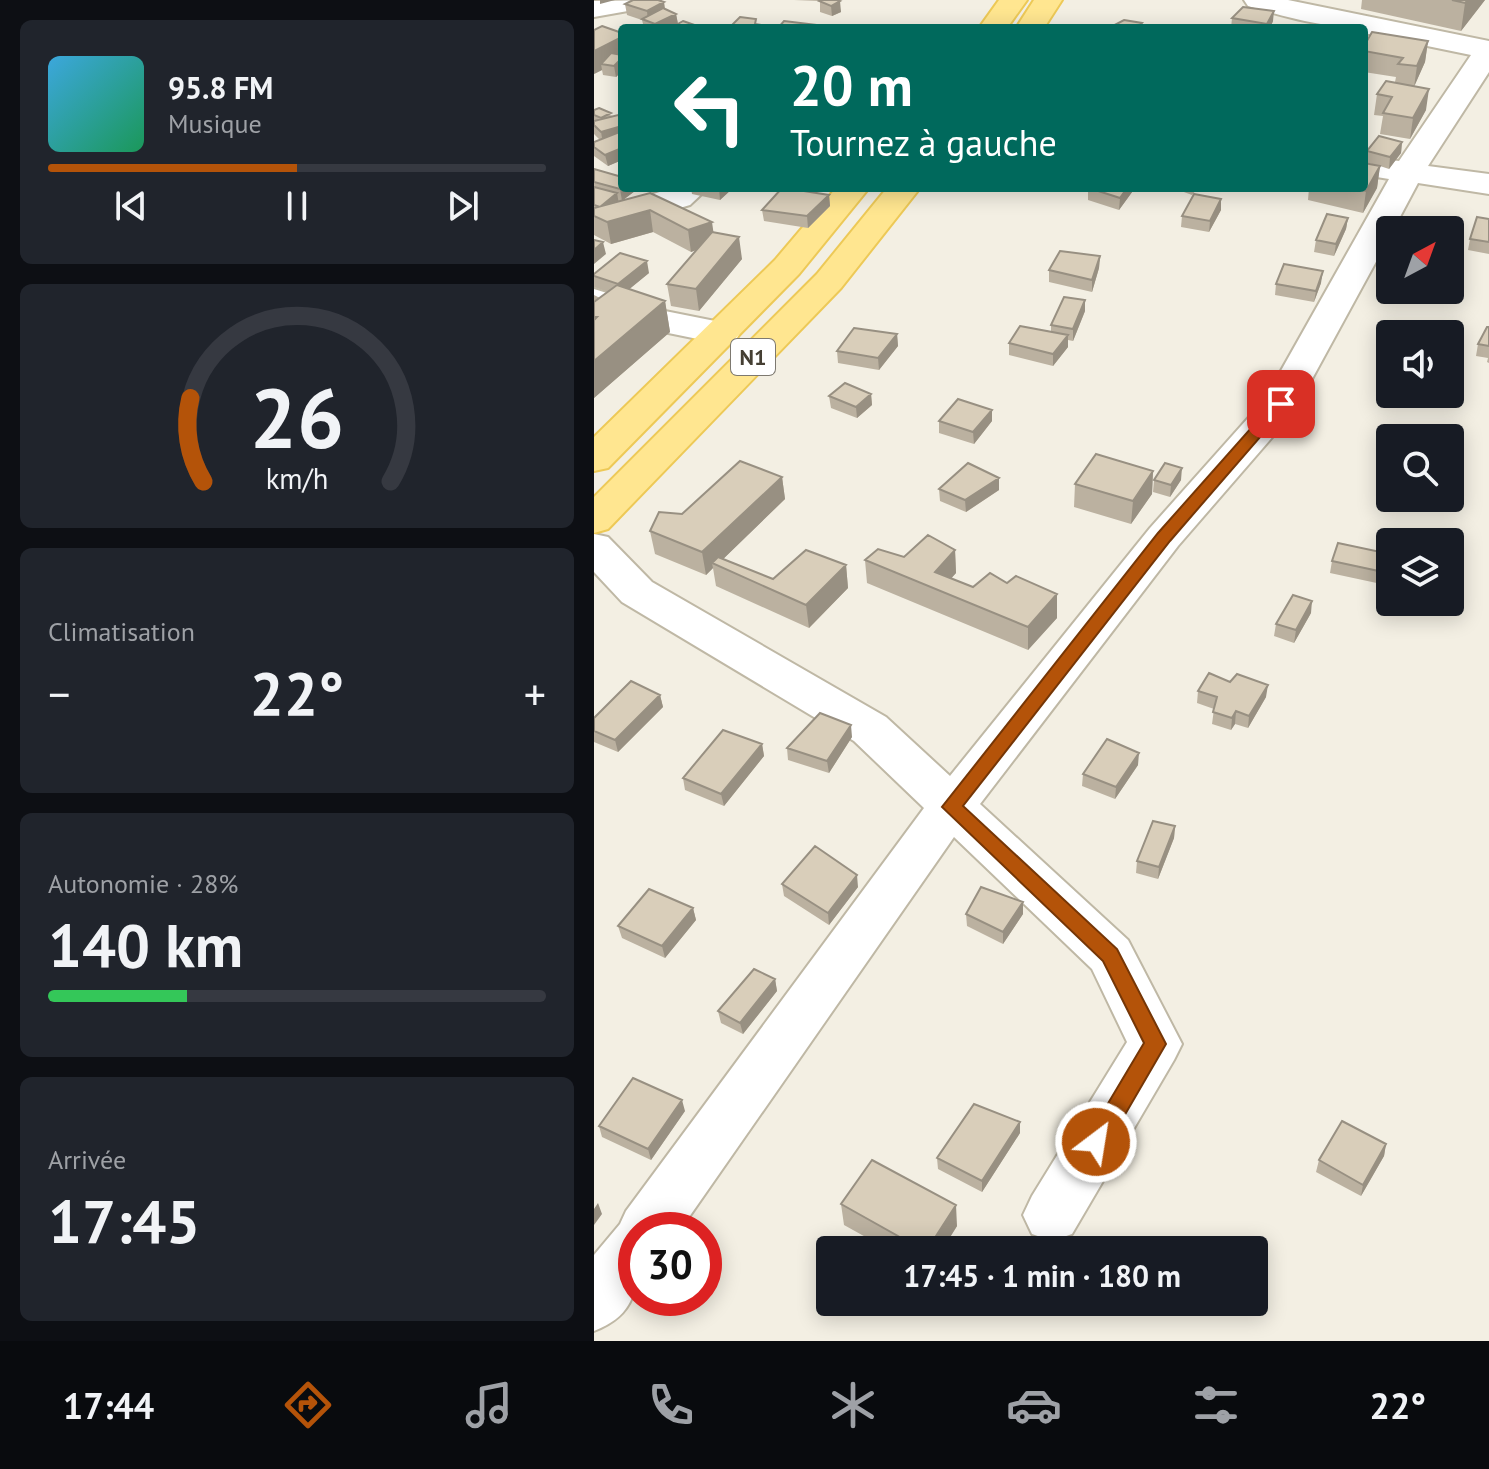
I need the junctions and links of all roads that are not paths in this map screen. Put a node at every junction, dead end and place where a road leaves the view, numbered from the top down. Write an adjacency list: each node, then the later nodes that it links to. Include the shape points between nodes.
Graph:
1 (646, 0): 5 (street)
2 (1013, 0): 6 (main road)
3 (1048, 0): 7 (main road)
4 (1258, 0): 8 (street)
5 (594, 9)
6 (996, 24)
7 (1033, 24)
8 (1361, 24)
9 (1368, 25): 10 (street)
10 (1489, 50): 12 (street)
11 (1368, 167): 12 (street)
12 (1408, 172): 13 (street); 23 (street, via 1281,404 1164,537)
13 (1489, 184)
14 (687, 192): 17 (street)
15 (850, 192): 19 (main road, N1)
16 (901, 192): 21 (main road, N1, via 829,281)
17 (594, 223)
18 (594, 299): 19 (street, via 657,320)
19 (722, 333): 20 (main road, N1)
20 (594, 459)
21 (594, 520)
22 (594, 547): 23 (street, via 637,592 870,729)
23 (951, 807): 24 (street); 25 (street, via 1110,955 1155,1044)
24 (659, 1212)
25 (1052, 1215)
26 (618, 1270): 27 (street)
27 (594, 1303)

